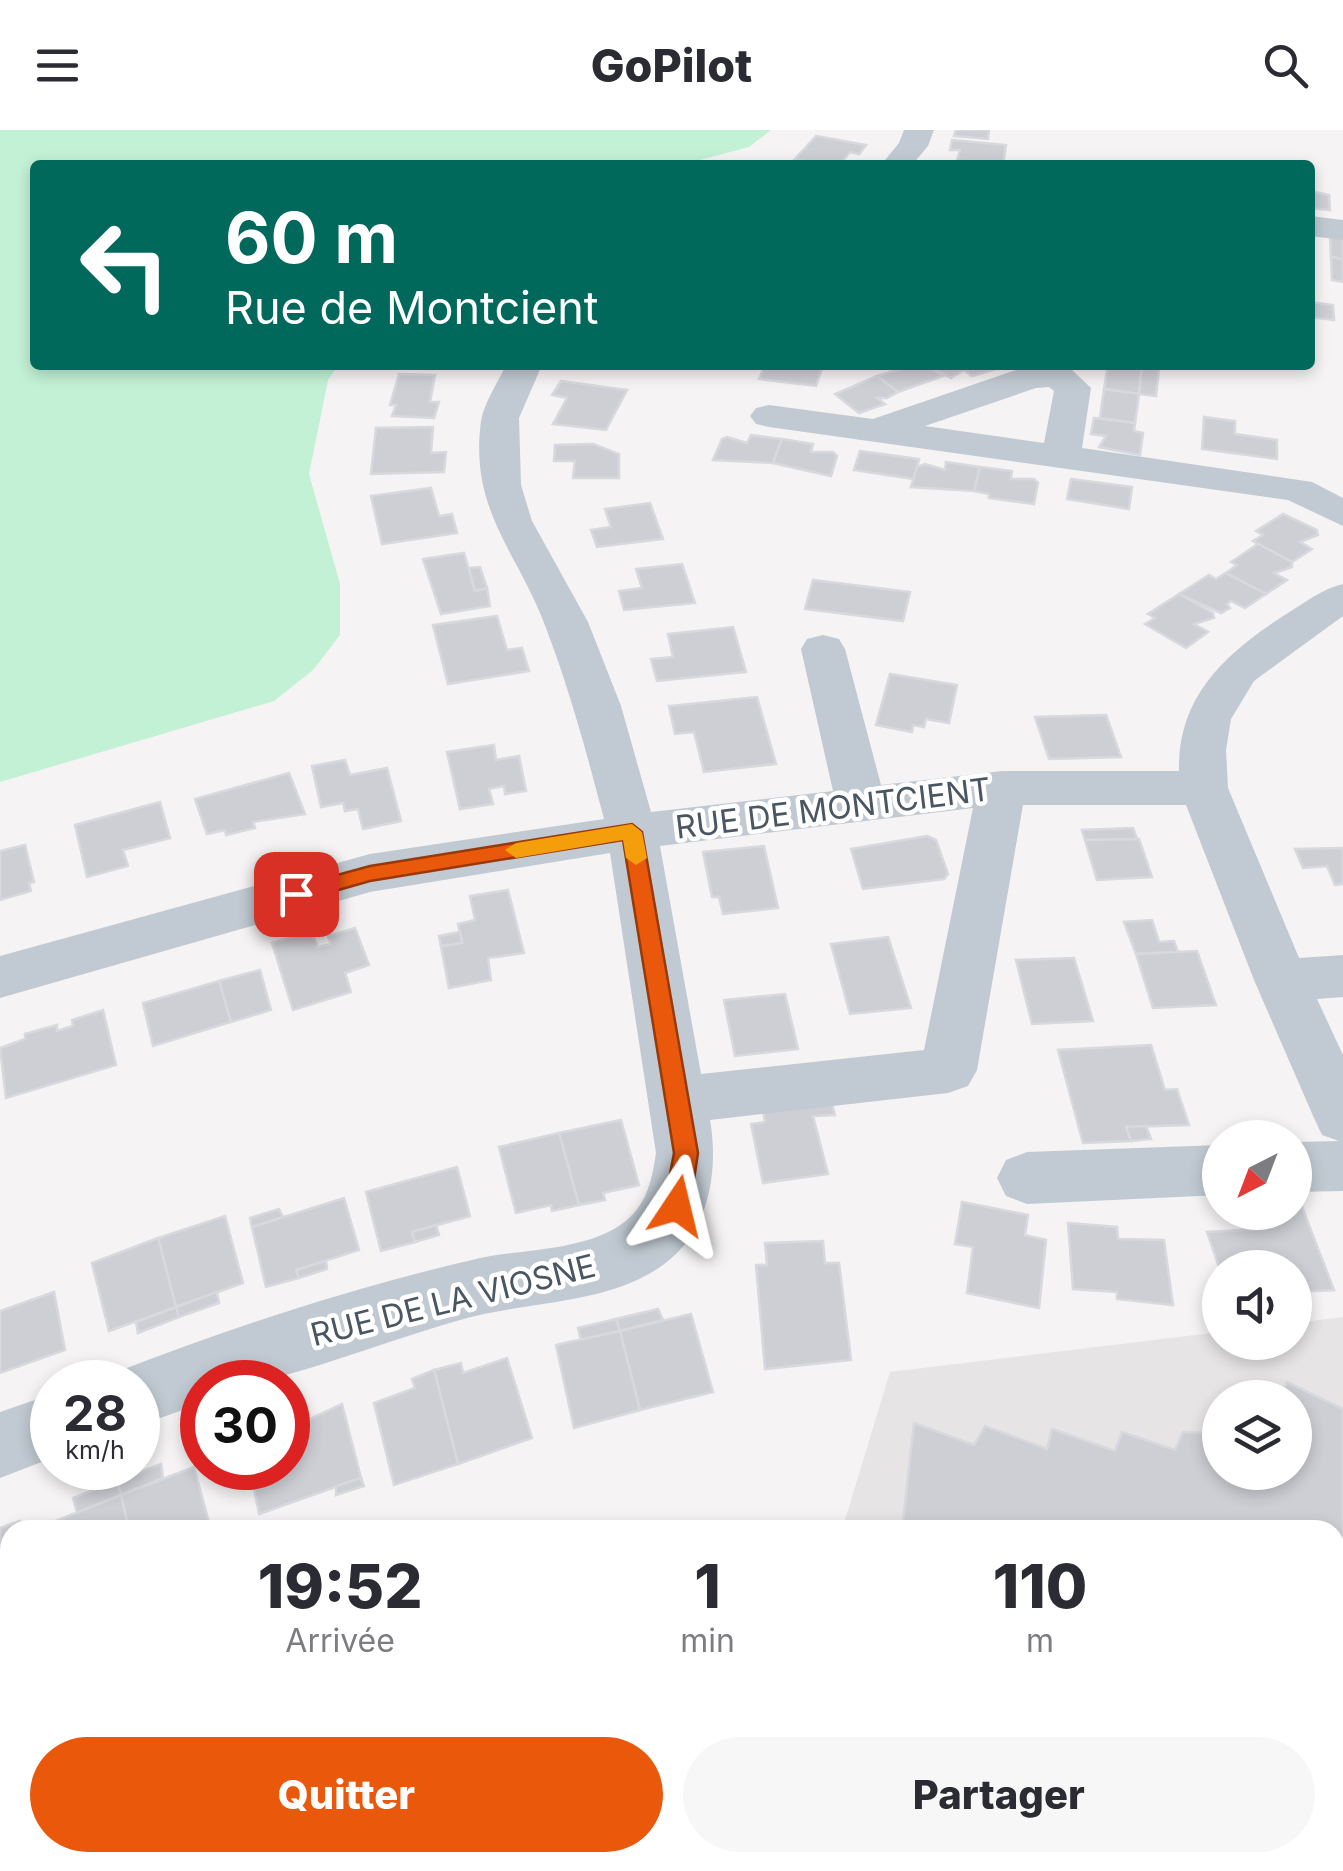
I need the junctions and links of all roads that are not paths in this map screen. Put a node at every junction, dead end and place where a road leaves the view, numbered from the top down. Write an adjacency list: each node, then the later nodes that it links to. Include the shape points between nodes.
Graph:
1 (919, 130): 2 (street)
2 (900, 160)
3 (1315, 227): 4 (street)
4 (1343, 230)
5 (522, 370): 15 (street, RUE DE LA VIOSNE, via 500,418 502,486 512,521 566,622 592,689)
6 (770, 416): 7 (street)
7 (878, 430): 8 (street); 8 (street, via 1032,376 1057,376 1073,388)
8 (1062, 456): 9 (street, via 1298,490)
9 (1343, 514)
10 (1343, 598): 13 (street, via 1222,686 1202,733)
11 (822, 649): 14 (street)
12 (1002, 788): 13 (street, RUE DE MONTCIENT); 14 (street, RUE DE MONTCIENT); 19 (street, via 948,1070)
13 (1204, 788): 18 (street)
14 (861, 805): 15 (street, RUE DE MONTCIENT)
15 (632, 832): 17 (street, RUE DE MONTCIENT, via 370,874); 19 (street, RUE DE LA VIOSNE)
16 (1343, 976): 18 (street)
17 (0, 977)
18 (1281, 980): 20 (street)
19 (676, 1100): 25 (street, RUE DE LA VIOSNE, via 686,1153 677,1206 652,1238 610,1260 474,1288 254,1352)
20 (1343, 1118)
21 (1343, 1166): 22 (street)
22 (1312, 1167)
23 (1202, 1171): 24 (street)
24 (1026, 1178)
25 (160, 1387)
26 (30, 1434): 27 (street)
27 (0, 1445)

